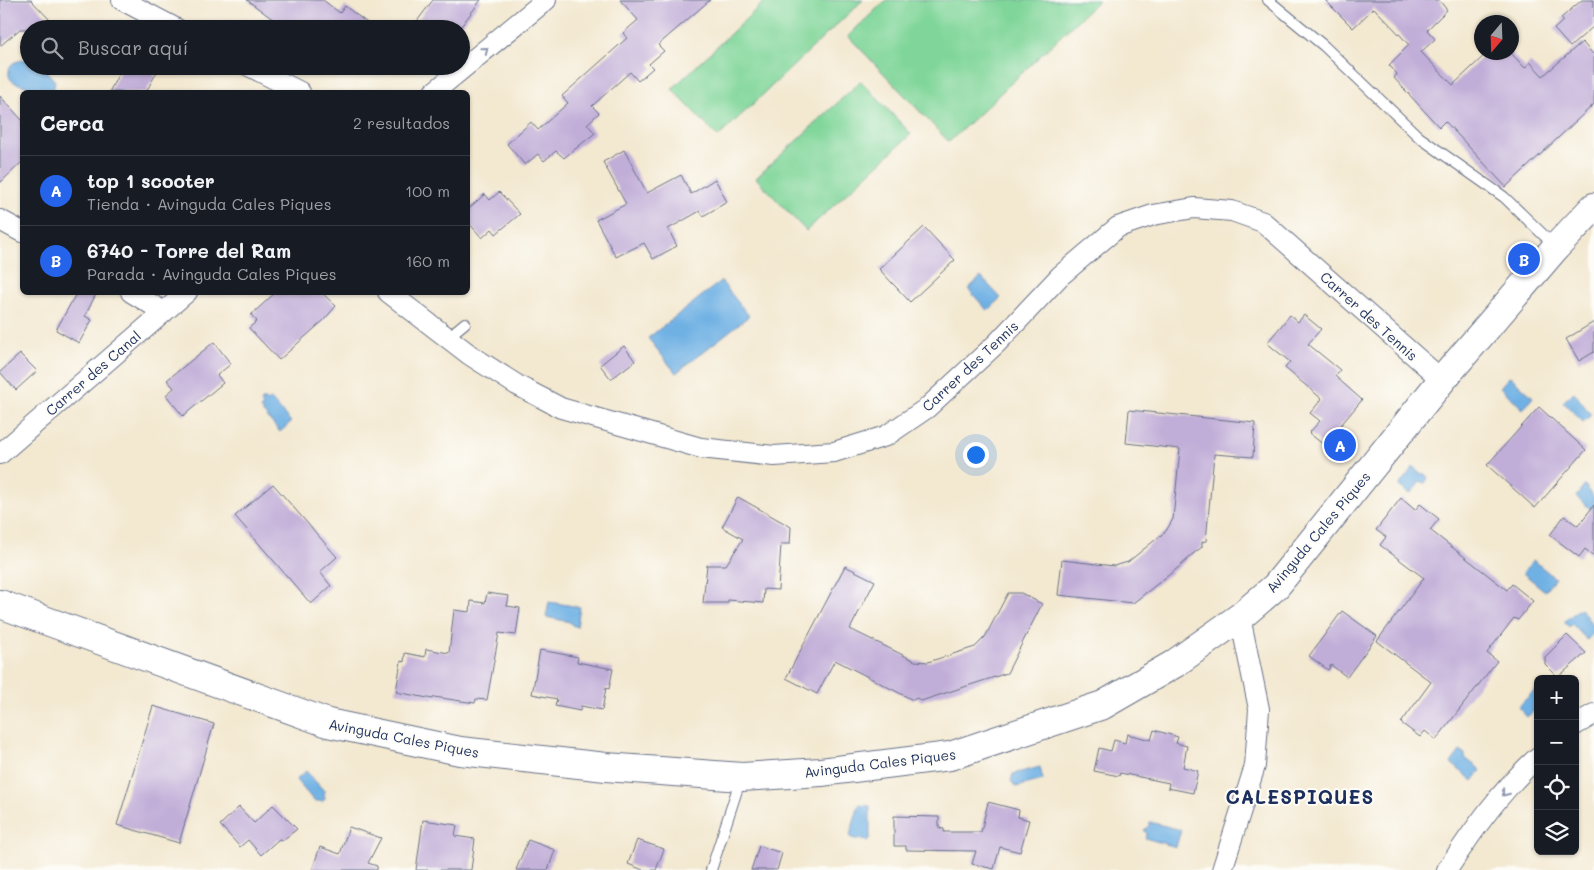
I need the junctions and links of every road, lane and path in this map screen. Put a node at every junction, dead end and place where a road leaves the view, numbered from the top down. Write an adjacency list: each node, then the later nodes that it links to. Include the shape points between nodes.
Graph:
1 (122, 0): 4 (street)
2 (546, 0): 5 (street, one-way to 2)
3 (1268, 0): 13 (lane, via 1324,46 1419,137 1504,197)
4 (160, 20)
5 (470, 62)
6 (267, 75): 8 (street)
7 (455, 75): 9 (street, one-way to 7)
8 (296, 90)
9 (436, 90)
10 (1594, 207): 13 (street, Avinguda Cales Piques)
11 (0, 220): 12 (street)
12 (20, 231)
13 (1556, 247): 20 (street, Avinguda Cales Piques)
14 (136, 295): 17 (street)
15 (184, 295): 17 (street, Carrer des Canal)
16 (392, 295): 19 (street, Carrer des Tennis)
17 (164, 312): 21 (street, Carrer des Canal)
18 (465, 323): 19 (lane)
19 (448, 337): 20 (street, Carrer des Tennis, via 517,385 561,408 700,448 774,456 834,452 886,436 927,408 997,343 1060,276 1118,227 1153,215 1194,208 1232,211 1263,222)
20 (1442, 380): 23 (street, Avinguda Cales Piques, via 1276,586)
21 (0, 454)
22 (0, 604): 27 (street, Avinguda Cales Piques, via 328,724 460,752)
23 (1240, 617): 27 (street, Avinguda Cales Piques, via 1174,664 1103,704 950,756 821,772); 29 (street, via 1259,709 1255,766)
24 (1594, 714): 25 (street)
25 (1579, 723)
26 (1534, 761): 30 (street, one-way to 30, via 1467,839)
27 (742, 777): 28 (lane)
28 (711, 870)
29 (1222, 870)
30 (1447, 870)

